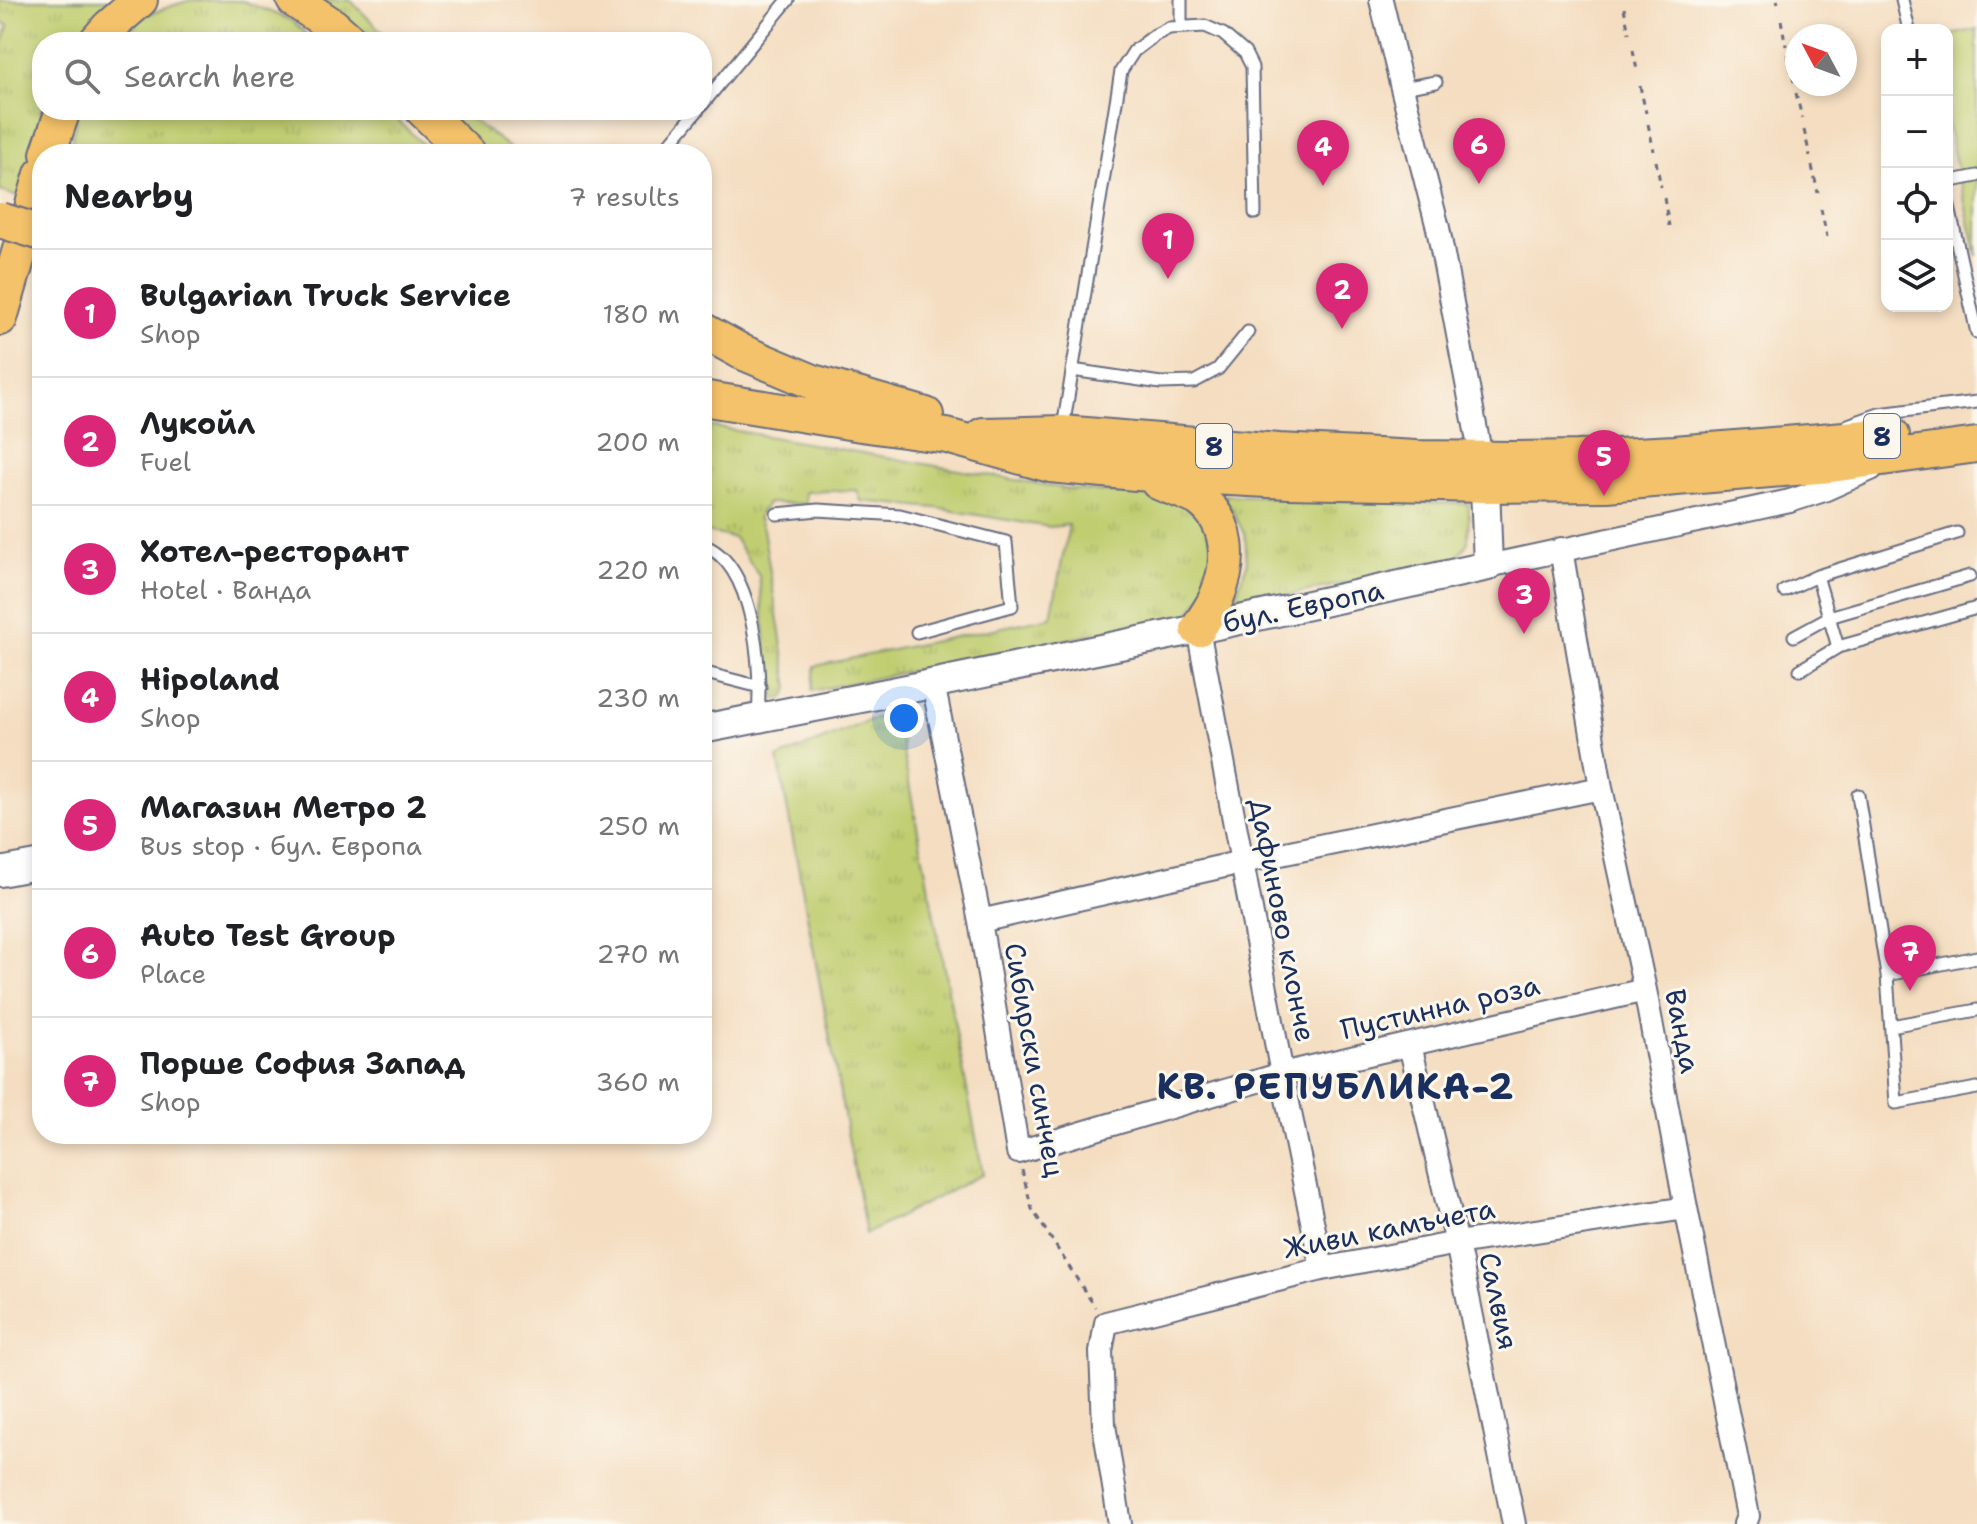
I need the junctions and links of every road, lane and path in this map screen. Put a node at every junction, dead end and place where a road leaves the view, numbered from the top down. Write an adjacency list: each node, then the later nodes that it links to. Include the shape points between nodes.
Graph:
1 (140, 0): 11 (main road)
2 (294, 0): 12 (main road)
3 (788, 0): 20 (lane)
4 (1181, 0): 10 (lane)
5 (1381, 0): 19 (street)
6 (1902, 0): 9 (lane)
7 (1624, 8): 13 (path)
8 (1781, 20): 14 (path)
9 (1908, 24)
10 (1181, 27): 43 (lane, via 1205,26 1223,34 1252,67); 53 (lane, via 1155,35 1134,51 1121,71)
11 (105, 32)
12 (340, 32)
13 (1629, 33)
14 (1785, 41)
15 (1633, 50): 16 (path)
16 (1637, 70)
17 (1436, 82): 19 (lane)
18 (1640, 86): 22 (path)
19 (1402, 88): 62 (street, via 1438,228)
20 (712, 93)
21 (1797, 96): 23 (path)
22 (1646, 113)
23 (1802, 118)
24 (60, 120): 29 (main road)
25 (433, 120): 30 (main road)
26 (690, 120): 31 (lane)
27 (1648, 124): 32 (path)
28 (1804, 130): 33 (path)
29 (51, 144)
30 (458, 144)
31 (669, 144)
32 (1654, 151)
33 (1810, 156)
34 (1656, 161): 38 (path)
35 (1812, 166): 39 (path)
36 (1977, 176): 37 (lane)
37 (1953, 181)
38 (1661, 187)
39 (1818, 193)
40 (1664, 198): 46 (path)
41 (32, 208): 49 (main road)
42 (1821, 209): 48 (path)
43 (1255, 213)
44 (0, 220): 47 (main road, bridge)
45 (1953, 225): 51 (lane)
46 (1669, 226)
47 (32, 230)
48 (1827, 237)
49 (0, 318)
50 (1248, 332): 53 (lane, via 1218,369 1194,382 1161,383)
51 (1977, 333)
52 (712, 336): 57 (main road, via 813,382)
53 (1072, 370): 56 (lane)
54 (712, 400): 58 (main road, 8)
55 (1977, 402): 60 (lane, via 1879,414)
56 (1062, 433): 57 (main road, 8); 62 (main road, 8, via 1417,458)
57 (996, 434): 58 (main road, 8)
58 (947, 436): 63 (main road, 8, via 1050,465)
59 (1976, 443): 60 (main road, 8); 61 (main road, 8)
60 (1788, 444): 62 (main road, 8, via 1577,458)
61 (1897, 456): 62 (main road, 8, via 1606,484); 66 (street, бул. Европа, via 1790,501)
62 (1484, 472): 63 (main road, 8, via 1288,481); 68 (street)
63 (1136, 473): 74 (main road, via 1198,499 1216,517 1226,539 1217,596)
64 (777, 514): 75 (lane, via 818,510 900,515 1006,542 1012,606)
65 (1957, 533): 69 (lane)
66 (1561, 549): 68 (street, бул. Европа); 84 (street, Ванда)
67 (712, 550): 81 (lane, via 729,565 749,608)
68 (1488, 566): 74 (street, бул. Европа)
69 (1817, 576): 71 (lane); 73 (lane)
70 (1970, 576): 73 (lane)
71 (1784, 591)
72 (1977, 608): 77 (lane)
73 (1829, 617): 76 (lane); 77 (lane)
74 (1198, 629): 80 (street, бул. Европа); 86 (street, Дафиново клонче)
75 (917, 632)
76 (1794, 636)
77 (1838, 647): 78 (lane)
78 (1800, 670)
79 (712, 675): 81 (lane)
80 (933, 683): 82 (street, бул. Европа); 89 (street, Сибирски синчец)
81 (760, 687): 82 (lane)
82 (758, 717): 83 (street, бул. Европа)
83 (712, 727)
84 (1601, 788): 86 (street); 92 (street, Ванда)
85 (1858, 795): 91 (lane)
86 (1242, 862): 89 (street); 96 (street, Дафиново клонче)
87 (32, 866): 88 (street)
88 (0, 872)
89 (980, 921): 98 (street, Сибирски синчец)
90 (1977, 957): 91 (lane)
91 (1887, 975): 94 (lane)
92 (1645, 990): 95 (street, Пустинна роза); 99 (street, Ванда)
93 (1977, 1010): 94 (lane)
94 (1891, 1026): 97 (lane, via 1896,1103)
95 (1410, 1045): 96 (street, Пустинна роза); 100 (street, Салвия)
96 (1282, 1074): 98 (street, Пустинна роза); 101 (street, Дафиново клонче)
97 (1977, 1088)
98 (1018, 1152): 102 (path, Сибирски синчец, via 1032,1209)
99 (1686, 1208): 100 (street, Живи камъчета); 105 (street, Ванда, via 1748,1516)
100 (1457, 1243): 101 (street, Живи камъчета); 104 (street, Салвия)
101 (1322, 1269): 102 (street, Живи камъчета)
102 (1106, 1323): 103 (street, via 1101,1352 1104,1425)
103 (1120, 1524)
104 (1514, 1524)
105 (1745, 1524)

